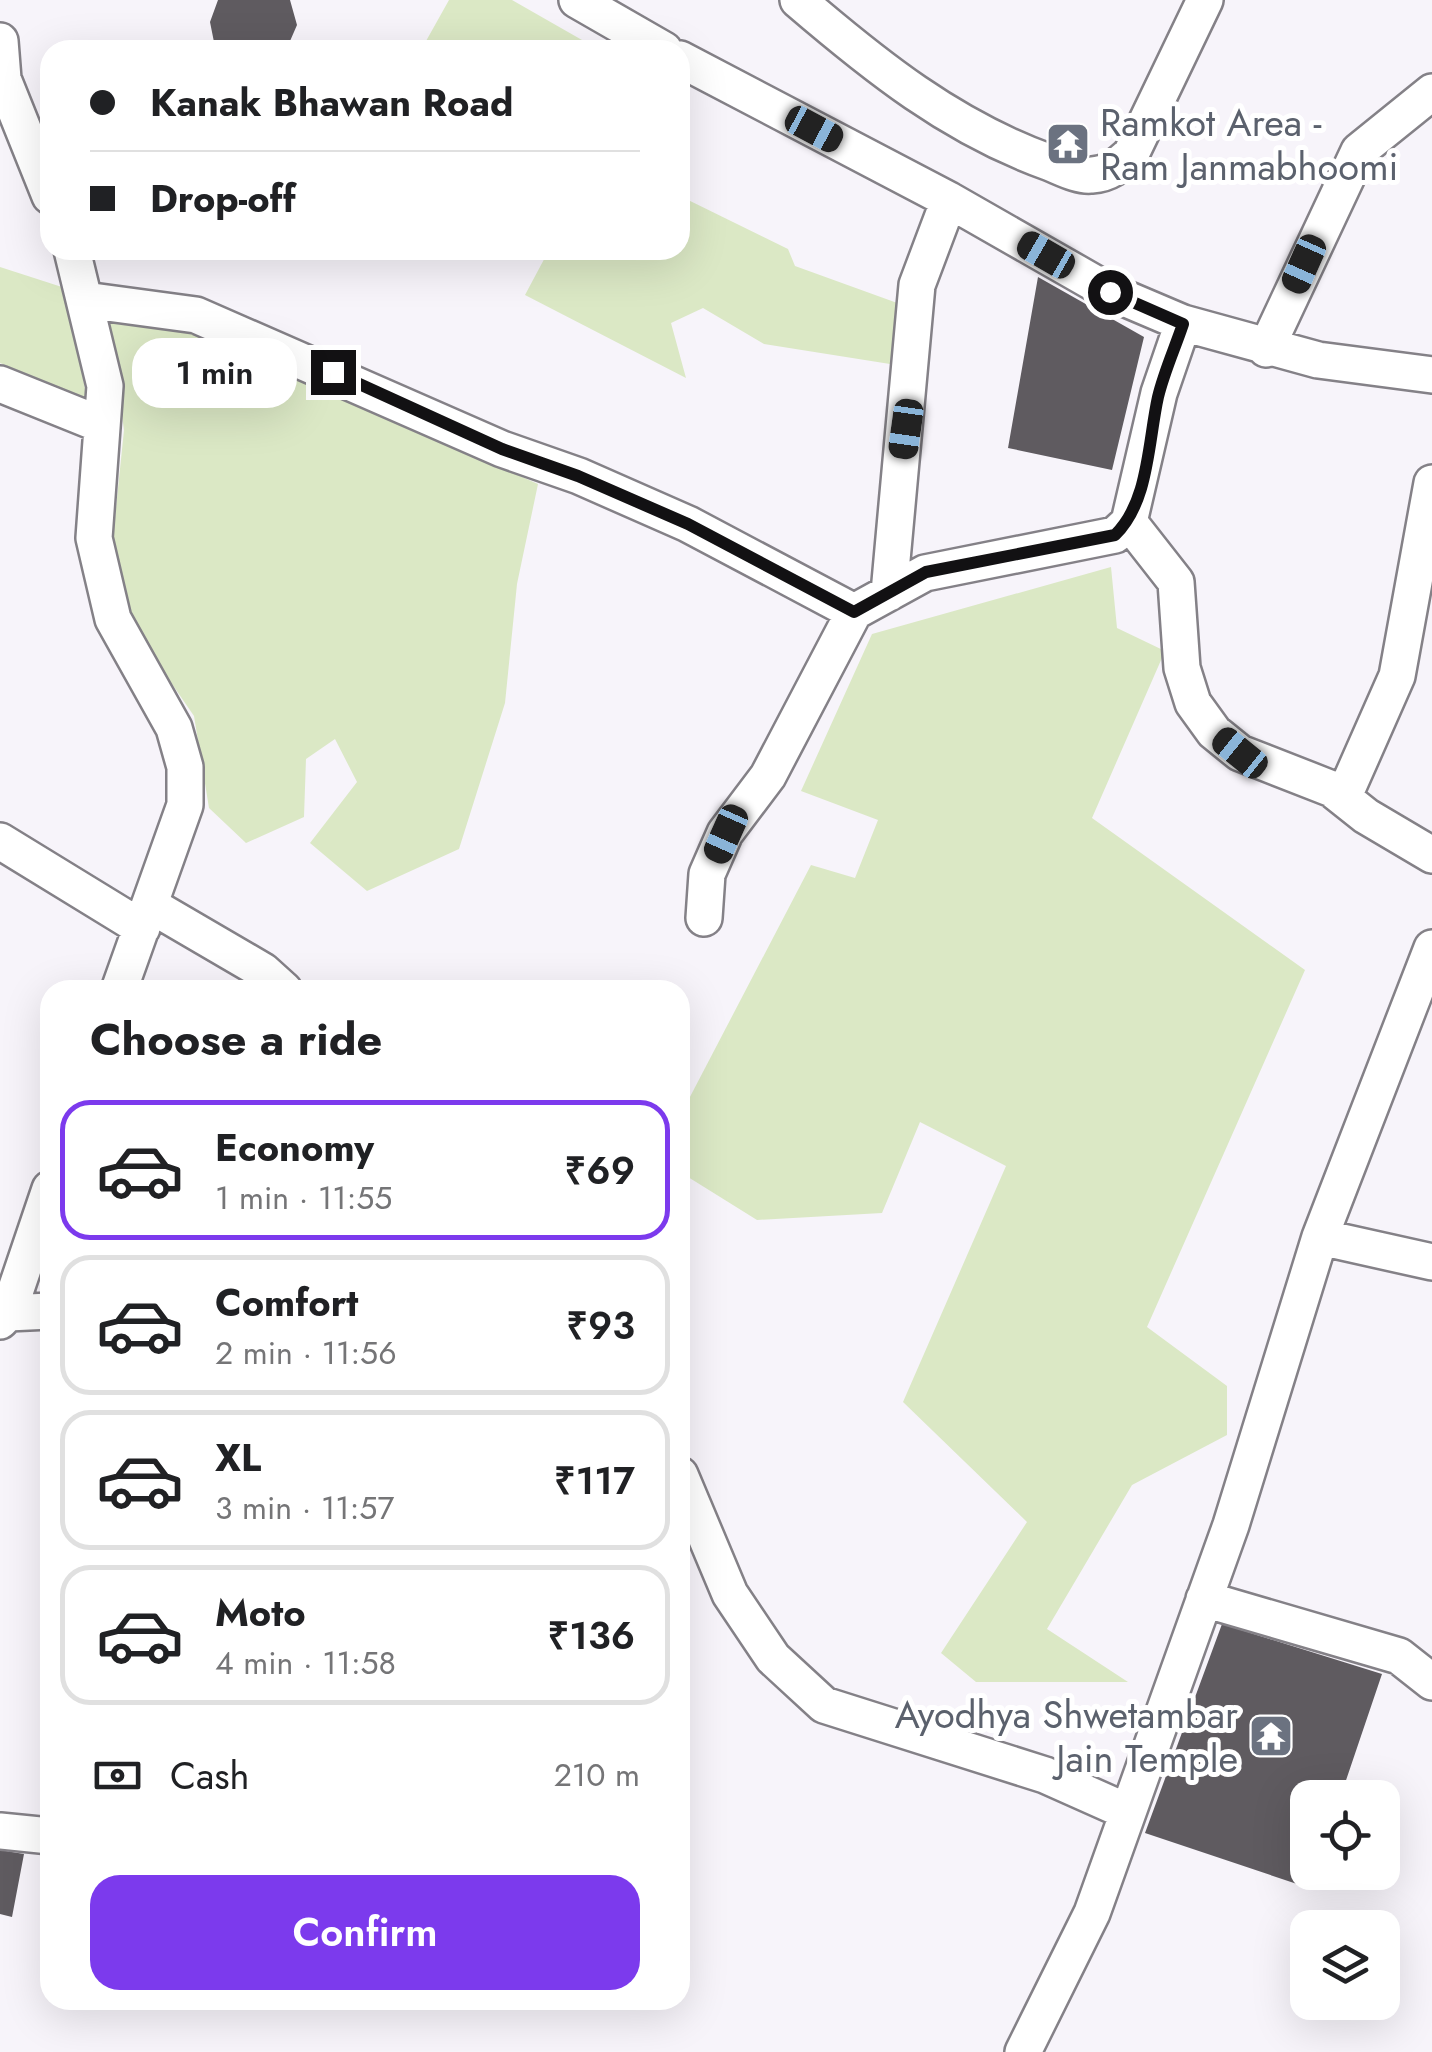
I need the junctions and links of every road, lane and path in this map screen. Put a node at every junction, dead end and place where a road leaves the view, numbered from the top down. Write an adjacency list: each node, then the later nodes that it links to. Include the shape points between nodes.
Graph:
1 (577, 0): 4 (street)
2 (798, 0): 3 (street, via 939,112 1012,149 1088,176 1112,171 1131,154)
3 (1205, 0)
4 (647, 40)
5 (0, 41): 8 (street, via 3,78)
6 (690, 64): 9 (street)
7 (1432, 92): 13 (street, via 1359,150)
8 (40, 171)
9 (949, 200): 12 (street, via 1110,292); 19 (street, via 917,285)
10 (75, 260): 11 (street)
11 (85, 300): 16 (street, via 105,386); 20 (street, via 196,315 688,524)
12 (1183, 324): 13 (street); 18 (street)
13 (1266, 348): 14 (street)
14 (1432, 374)
15 (0, 384): 16 (street)
16 (102, 425): 24 (street, via 94,538 109,602 174,728 185,767 186,804)
17 (1432, 483): 21 (street, via 1397,676)
18 (1128, 522): 19 (street, via 1115,535 926,572); 21 (street, via 1176,582 1182,668 1193,704 1214,732 1240,753)
19 (889, 593): 20 (street)
20 (854, 612): 25 (street, via 768,776 726,834 708,874)
21 (1344, 796): 23 (street)
22 (0, 840): 24 (street)
23 (1432, 855)
24 (146, 917): 27 (street); 28 (street)
25 (704, 918)
26 (1432, 948): 30 (street)
27 (123, 980)
28 (273, 980)
29 (40, 1217): 33 (street)
30 (1320, 1238): 31 (street); 35 (street)
31 (1432, 1262)
32 (40, 1312): 33 (street)
33 (4, 1317)
34 (690, 1499): 37 (street, via 730,1594 773,1658 824,1705 1045,1775)
35 (1204, 1598): 36 (street, via 1399,1656); 37 (street)
36 (1432, 1682)
37 (1128, 1812): 40 (street, via 1092,1913)
38 (0, 1832): 39 (street)
39 (40, 1835)
40 (1023, 2052)

